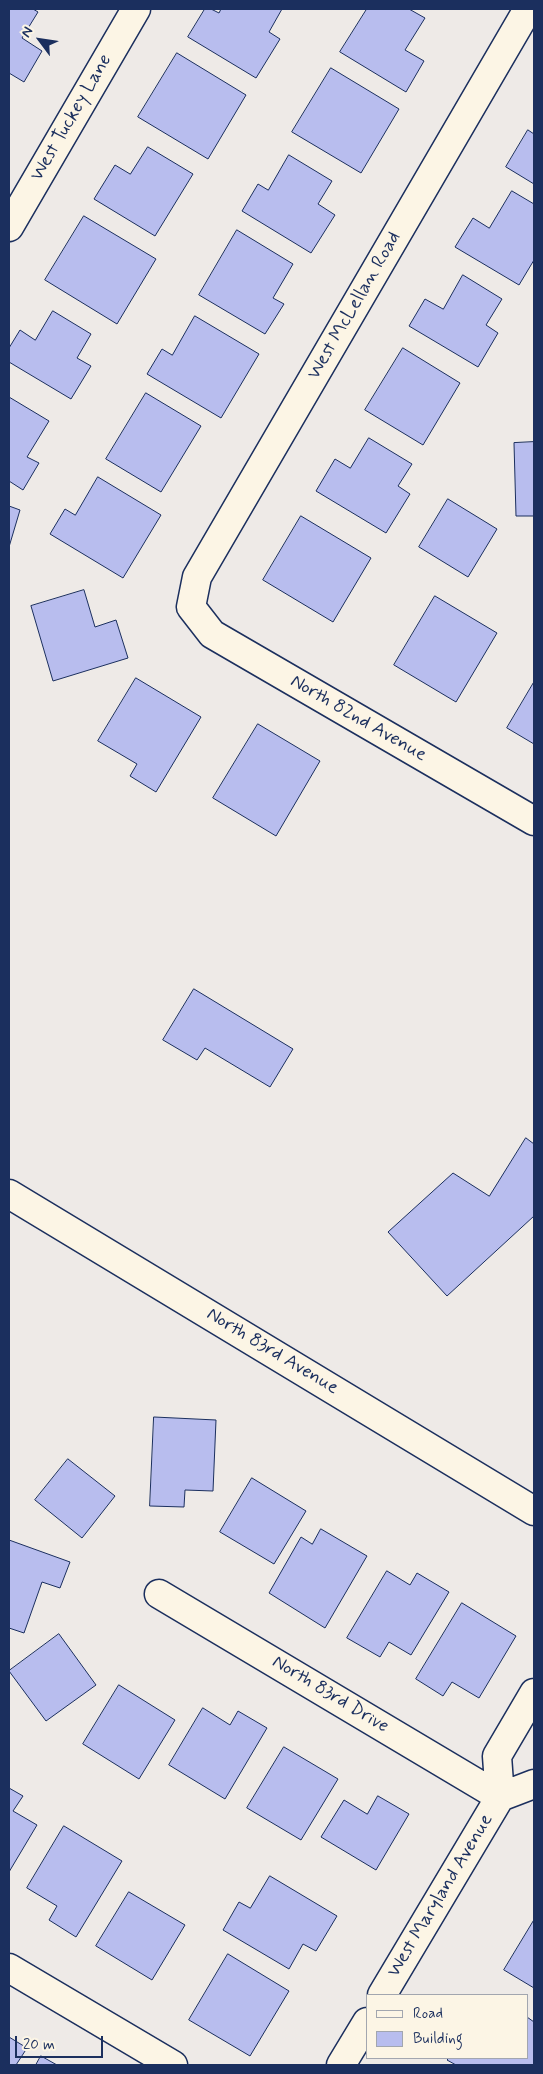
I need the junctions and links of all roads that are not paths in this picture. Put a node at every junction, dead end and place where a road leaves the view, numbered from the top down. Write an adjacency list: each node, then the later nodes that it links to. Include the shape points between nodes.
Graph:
1 (136, 9): 3 (street, West Tuckey Lane)
2 (528, 9): 4 (street, West McLellan Road, via 197,577)
3 (9, 227)
4 (191, 607): 5 (street, North 82nd Avenue, via 212,634)
5 (534, 821)
6 (9, 1194): 7 (street, North 83rd Avenue)
7 (534, 1511)
8 (159, 1594): 11 (street, North 83rd Drive)
9 (534, 1693): 11 (street, West Maryland Avenue, via 497,1756)
10 (534, 1784): 11 (street, West Maryland Avenue)
11 (500, 1797): 13 (street, West Maryland Avenue)
12 (9, 1968): 15 (street)
13 (383, 1994)
14 (366, 2024): 16 (street)
15 (173, 2065)
16 (341, 2065)

